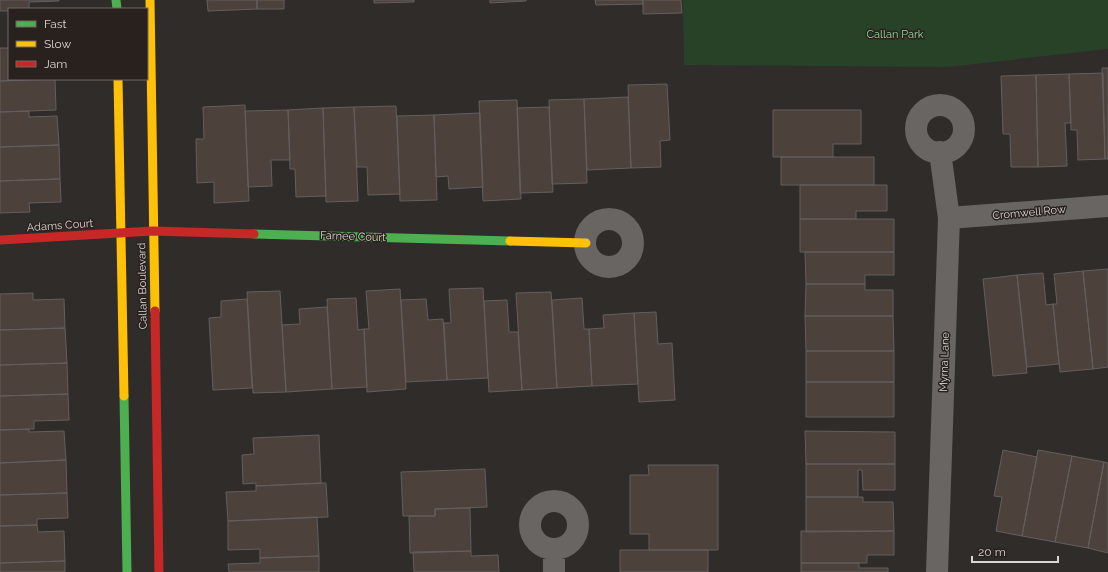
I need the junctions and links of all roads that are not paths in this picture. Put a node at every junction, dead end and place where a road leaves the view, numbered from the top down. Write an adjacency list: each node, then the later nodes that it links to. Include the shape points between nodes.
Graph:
1 (150, 0): 6 (street, Callan Boulevard)
2 (118, 80): 7 (street, Callan Boulevard)
3 (940, 152): 5 (street, Myrna Lane)
4 (1108, 206): 5 (street, Cromwell Row)
5 (949, 218): 14 (street, Myrna Lane)
6 (153, 230): 7 (street, Farnee Court); 9 (street, Farnee Court); 12 (street, Callan Boulevard)
7 (120, 233): 8 (street, Adams Court); 11 (street, Callan Boulevard)
8 (0, 240)
9 (586, 243)
10 (554, 549): 13 (street)
11 (127, 572)
12 (159, 572)
13 (554, 572)
14 (937, 572)

